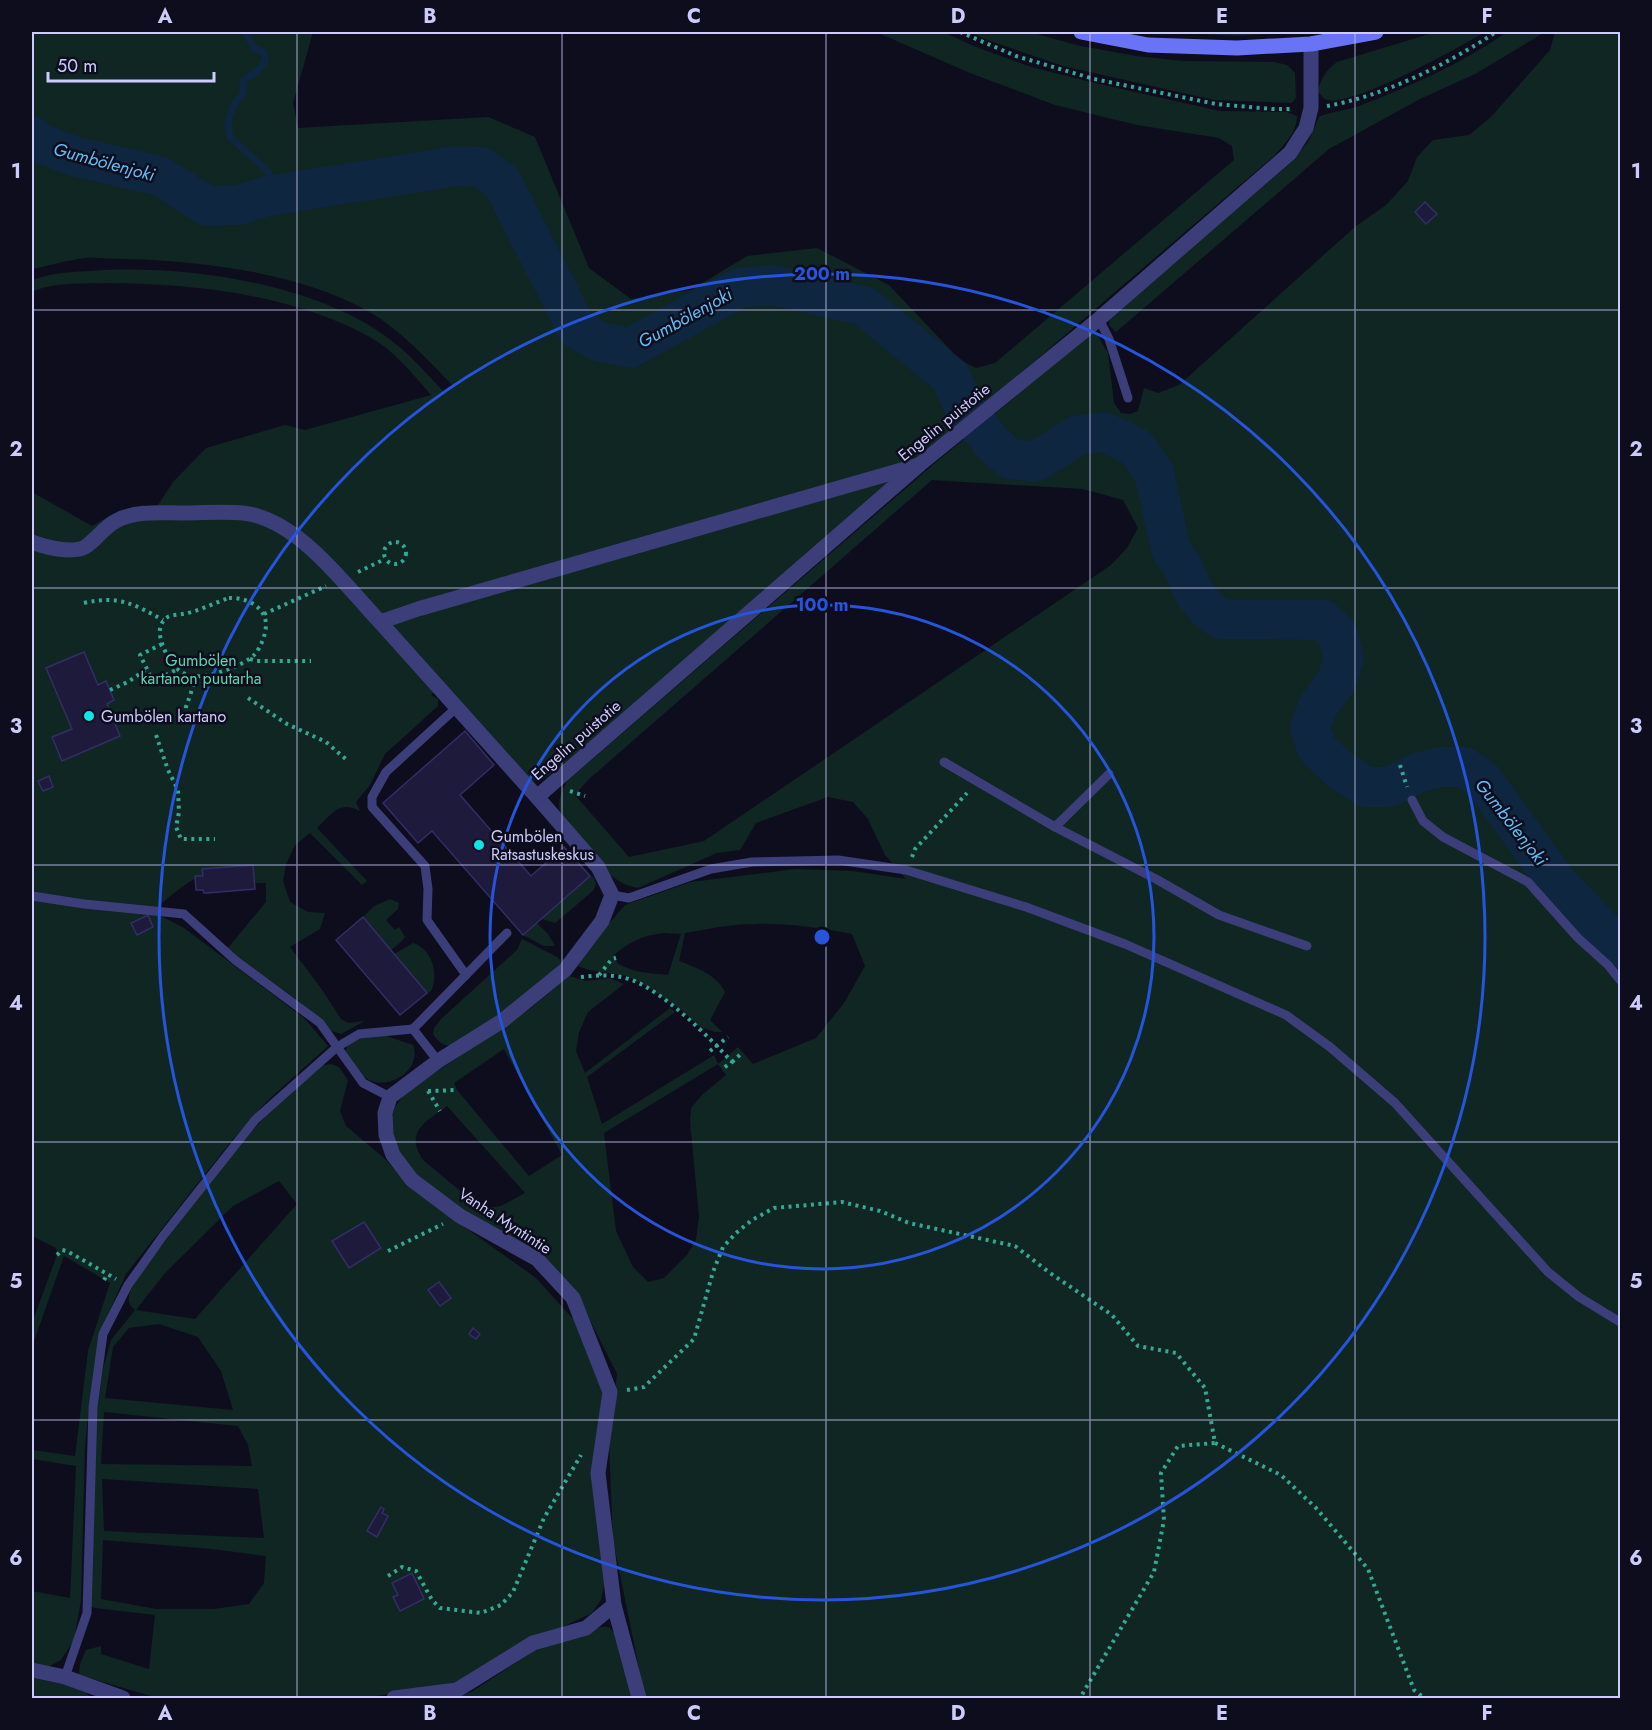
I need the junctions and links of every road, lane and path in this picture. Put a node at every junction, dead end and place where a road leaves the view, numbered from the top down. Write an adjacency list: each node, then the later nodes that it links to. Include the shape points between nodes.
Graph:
1 (960, 32): 6 (path, via 1016,56 1094,79 1216,104)
2 (1081, 32): 5 (main road, via 1148,45 1237,48)
3 (1376, 32): 5 (main road)
4 (1496, 32): 6 (path, via 1393,86 1348,102)
5 (1311, 44): 6 (street, Engelin puistotie)
6 (1311, 108): 7 (street, Engelin puistotie, via 1306,128 1290,153)
7 (1099, 320): 8 (lane); 9 (street, Engelin puistotie)
8 (1128, 398)
9 (919, 465): 14 (street); 31 (street, Engelin puistotie)
10 (32, 542): 14 (street, via 61,550 84,548 118,520 140,514 244,513 265,518 299,539 320,556)
11 (390, 543): 11 (path, via 384,552 386,559 395,564 402,562 404,546)
12 (84, 603): 13 (path, via 125,601)
13 (163, 620): 15 (path); 16 (path, via 229,598 246,601 259,608 266,625 263,640)
14 (380, 622): 23 (street)
15 (162, 644): 18 (path, via 140,655); 19 (path)
16 (249, 659): 17 (path); 20 (path)
17 (311, 661)
18 (147, 669): 19 (path, via 153,681); 21 (path)
19 (178, 669): 20 (path)
20 (196, 678): 24 (path)
21 (110, 690)
22 (248, 698): 26 (path, via 287,724 326,742)
23 (456, 708): 31 (street); 42 (lane, via 386,772 372,796 372,807 424,866 427,920)
24 (184, 723)
25 (156, 735): 34 (path, via 178,790 176,827 181,838)
26 (348, 761)
27 (944, 762): 30 (lane)
28 (1400, 765): 32 (path)
29 (1109, 774): 33 (lane)
30 (978, 781): 33 (lane); 35 (path, via 915,849)
31 (537, 797): 36 (street, via 598,867)
32 (1412, 800): 44 (lane, via 1423,821 1443,837 1528,882)
33 (1055, 827): 39 (lane, via 1219,915)
34 (215, 839)
35 (906, 870): 36 (lane, via 838,860 752,862 711,869 629,898); 63 (lane, via 1026,907 1125,944 1286,1016 1330,1047 1395,1103 1548,1272)
36 (612, 895): 41 (street, via 602,921)
37 (32, 896): 48 (lane, via 184,914 235,960 320,1023)
38 (507, 933): 42 (lane)
39 (1307, 946)
40 (616, 958): 43 (path)
41 (565, 970): 43 (path, via 579,977); 51 (street, via 502,1021)
42 (466, 975): 45 (lane)
43 (599, 975): 47 (path, via 632,980 668,1004)
44 (1620, 980)
45 (413, 1029): 48 (lane, via 359,1034); 51 (lane)
46 (728, 1037): 47 (path)
47 (717, 1046): 49 (path); 52 (path)
48 (337, 1047): 56 (lane, via 363,1083); 62 (lane, via 255,1120)
49 (710, 1051)
50 (743, 1052): 52 (path)
51 (438, 1061): 56 (street)
52 (732, 1062): 53 (path)
53 (722, 1069)
54 (457, 1090): 55 (path)
55 (428, 1091)
56 (390, 1097): 57 (street, Vanha Myntintie, via 385,1113 386,1135 393,1155 412,1180)
57 (460, 1216): 58 (path); 64 (street, Vanha Myntintie, via 537,1259 573,1298)
58 (388, 1251)
59 (57, 1255): 60 (path, via 67,1251)
60 (107, 1275): 61 (path); 62 (path)
61 (104, 1280)
62 (128, 1285): 70 (lane, via 103,1334 93,1407 87,1613)
63 (1620, 1322)
64 (610, 1392): 65 (path, via 644,1387 694,1339 713,1272 723,1247 736,1233 774,1208 842,1202 909,1223 1015,1246 1112,1315 1138,1346 1176,1353 1205,1388); 68 (street, Vanha Myntintie, via 598,1473)
65 (1215, 1443): 74 (path, via 1178,1446 1161,1473 1164,1520 1154,1572); 75 (path, via 1281,1475 1316,1508 1368,1569 1414,1690)
66 (584, 1451): 67 (path, via 544,1518 513,1592 501,1605 481,1613 440,1608 416,1571 402,1567)
67 (388, 1576)
68 (614, 1605): 72 (street, via 586,1628 533,1644 457,1690); 73 (street, Vanha Myntintie)
69 (32, 1670): 70 (street)
70 (65, 1677): 71 (street)
71 (123, 1698)
72 (394, 1698)
73 (639, 1698)
74 (1080, 1698)
75 (1424, 1698)

